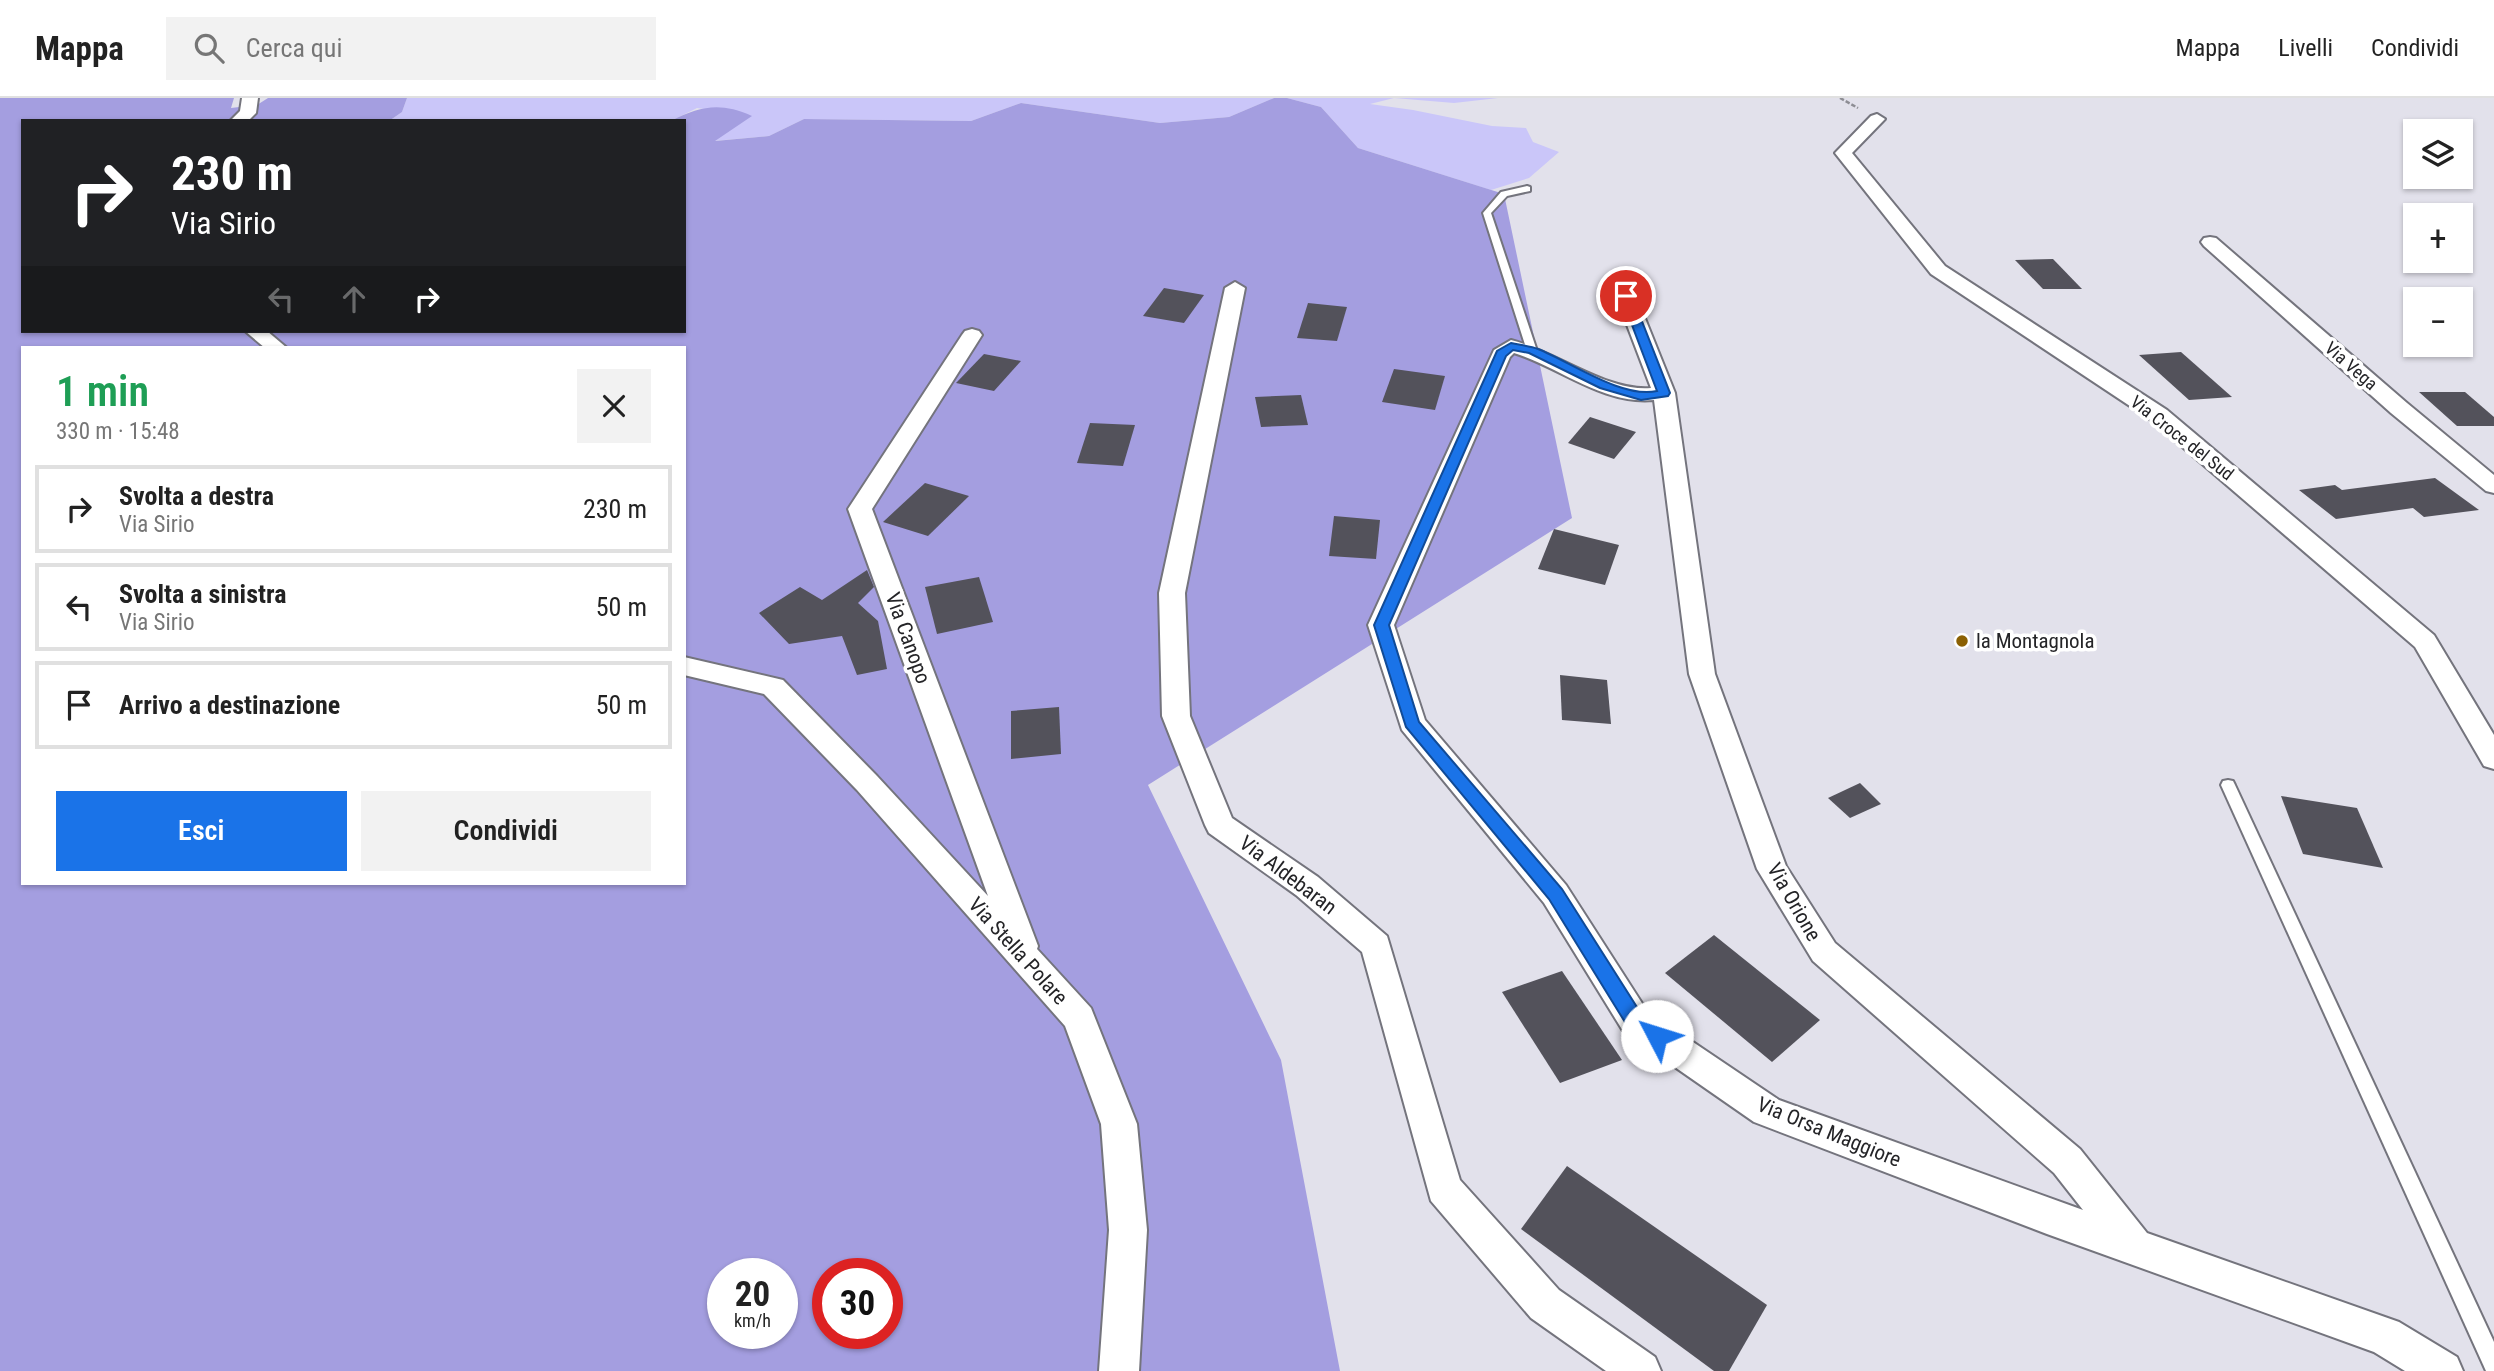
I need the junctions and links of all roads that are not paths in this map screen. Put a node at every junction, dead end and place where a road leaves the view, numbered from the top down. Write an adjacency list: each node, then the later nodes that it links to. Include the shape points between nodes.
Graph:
1 (250, 98): 2 (street, via 248,113)
2 (240, 119)
3 (1877, 119): 15 (street, Via Croce del Sud, via 1843,153 1938,270 2158,415 2425,641)
4 (1527, 189): 11 (lane, via 1504,194 1487,213)
5 (2210, 242): 13 (street, Via Vega)
6 (1236, 288): 21 (street, Via Aldebaran, via 1172,593 1176,716 1220,825 1307,886 1376,945 1444,1189 1545,1304)
7 (1626, 296): 12 (street, Via Orione)
8 (258, 333): 10 (street)
9 (972, 335): 17 (street, Via Canopo, via 860,509)
10 (274, 346)
11 (1517, 352): 12 (street, via 1645,398); 18 (street, Via Orsa Maggiore, via 1381,625 1412,723 1555,894 1635,1021 1767,1111)
12 (1664, 393): 18 (street, Via Orione, via 1702,674 1772,869 1824,952 2067,1161)
13 (2494, 486)
14 (686, 666): 17 (street, Via Stella Polare, via 773,687)
15 (2494, 759)
16 (2228, 785): 19 (lane)
17 (1027, 960): 20 (street, Via Stella Polare, via 1079,1018 1119,1124 1128,1230)
18 (2134, 1247): 22 (street, Via Orsa Maggiore, via 2385,1336)
19 (2494, 1365)
20 (1119, 1371)
21 (1641, 1371)
22 (2444, 1371)

